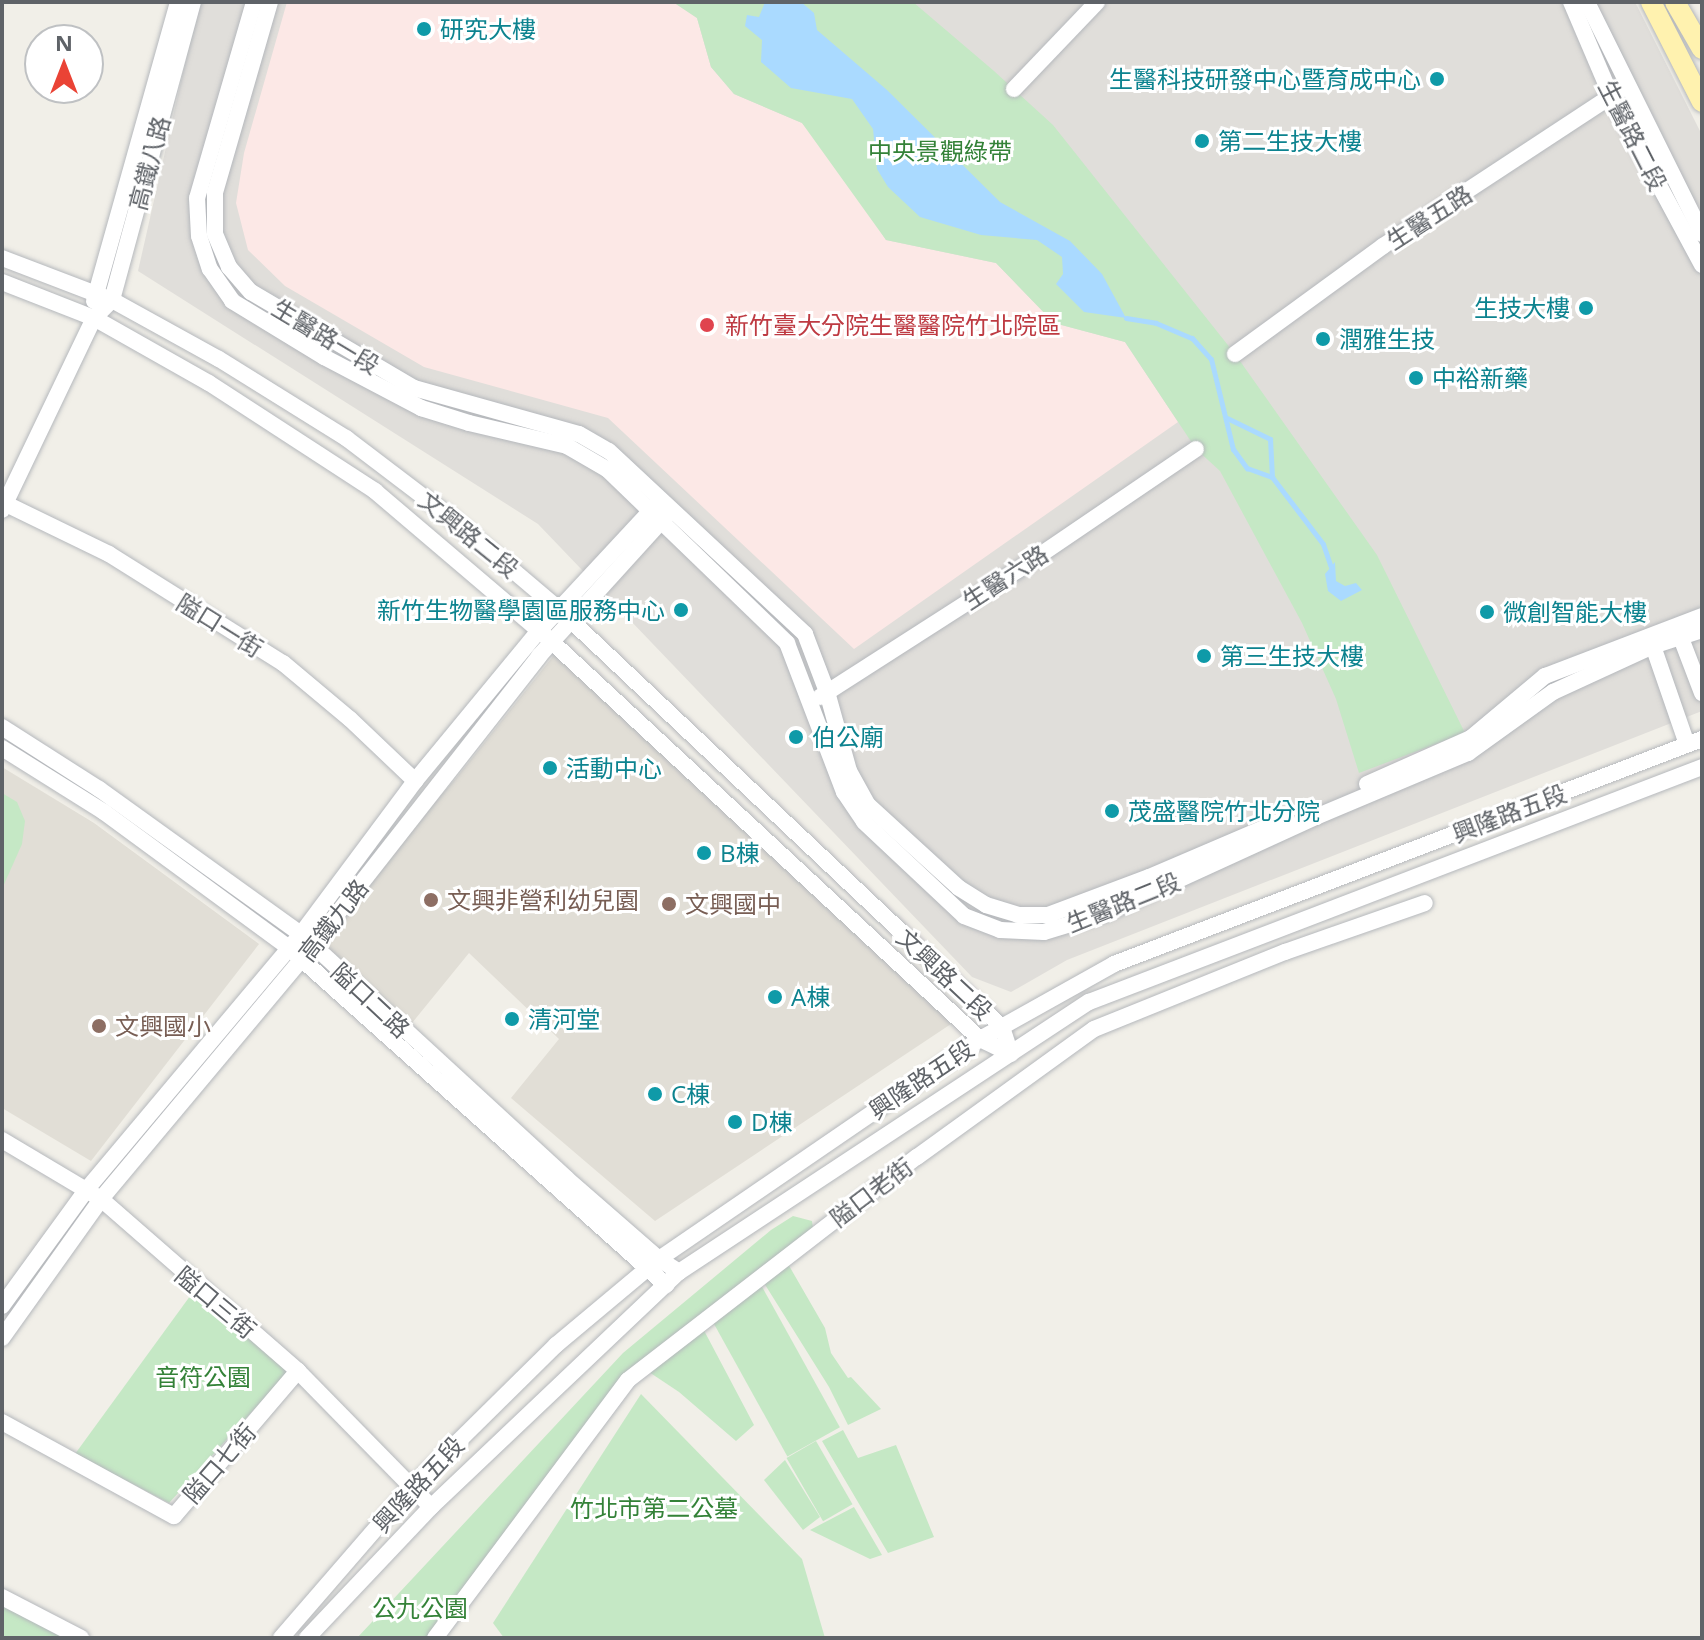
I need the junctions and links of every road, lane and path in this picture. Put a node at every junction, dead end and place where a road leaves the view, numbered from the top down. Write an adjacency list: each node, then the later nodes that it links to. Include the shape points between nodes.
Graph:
1 (178, 2): 19 (street, 高鐵八路)
2 (193, 2): 20 (street, 高鐵八路)
3 (254, 2): 25 (street, 生醫路一段, via 197,198 199,236 210,269 232,301 421,408 567,446)
4 (270, 2): 25 (street, 生醫路一段, via 215,192 215,234 229,267 251,292 414,388 579,434 609,451)
5 (1097, 2): 12 (street)
6 (1571, 2): 13 (street, 生醫路二段)
7 (1587, 2): 11 (street, 生醫路二段)
8 (1651, 2): 14 (main road)
9 (1675, 2): 10 (main road)
10 (1702, 49)
11 (1627, 86): 13 (street, 生醫五路); 15 (street, 生醫路二段)
12 (1014, 89)
13 (1611, 96): 17 (street, 生醫路二段); 22 (street, 生醫五路, via 1383,246)
14 (1702, 102)
15 (1702, 234)
16 (2, 258): 19 (street, 文興路二段)
17 (1702, 265)
18 (2, 282): 21 (street, 文興路二段)
19 (93, 293): 20 (street, 文興路二段); 21 (street, 高鐵八路)
20 (112, 300): 21 (street, 高鐵八路); 26 (street, 文興路二段, via 346,438 450,517)
21 (94, 318): 24 (street, 高鐵八路); 30 (street, 文興路二段, via 209,383 375,491)
22 (1235, 354)
23 (1196, 449): 33 (street, 生醫六路)
24 (3, 505): 40 (street, 隘口一街, via 109,554 283,663)
25 (662, 510): 26 (street, 高鐵九路); 33 (street, 生醫路二段, via 805,634); 35 (street, 生醫路二段, via 787,643)
26 (566, 616): 30 (street, 高鐵九路); 44 (street, 文興路二段)
27 (1702, 616): 28 (street, 生醫路二段)
28 (1663, 629): 31 (street); 32 (street); 33 (street, 生醫路二段, via 1545,676 1471,738 1048,915 1018,915 986,905 959,888 868,805 849,771)
29 (1702, 630): 31 (street, 生醫路二段)
30 (545, 637): 40 (street, 高鐵九路); 42 (street, 高鐵九路); 45 (street, 文興路二段)
31 (1681, 638): 32 (street, 生醫路二段); 34 (street)
32 (1653, 646): 35 (street, 生醫路二段, via 1553,692 1468,753 1106,913 1044,932 1000,930 964,916 864,822 830,761); 37 (street)
33 (827, 692): 35 (street, 生醫六路)
34 (1702, 693)
35 (812, 702)
36 (2, 727): 42 (street, 隘口二路, via 99,789)
37 (1694, 742): 44 (street, 興隆路五段, via 1114,964)
38 (2, 748): 43 (street, 隘口二路, via 104,812)
39 (1702, 767): 46 (street, 興隆路五段, via 1089,1002)
40 (415, 781): 42 (street, 高鐵九路)
41 (1425, 903): 62 (street, 隘口老街, via 1285,952 1094,1029 917,1157 628,1380)
42 (306, 940): 43 (street, 高鐵九路); 49 (street, 隘口二路)
43 (295, 954): 48 (street, 高鐵九路); 49 (street, 隘口二路)
44 (1002, 1027): 45 (street, 興隆路五段); 46 (street, 文興路二段)
45 (980, 1039): 46 (street, 文興路二段); 49 (street, 興隆路五段)
46 (1011, 1054): 50 (street, 興隆路五段)
47 (2, 1140): 48 (street, 隘口三街)
48 (94, 1194): 52 (street, 高鐵九路); 53 (street, 高鐵九路); 54 (street, 隘口三街)
49 (653, 1264): 50 (street, 隘口二路); 51 (street, 隘口二路); 56 (street, 興隆路五段, via 556,1345)
50 (679, 1272): 51 (street, 興隆路五段)
51 (666, 1285): 57 (street, 興隆路五段)
52 (2, 1306)
53 (2, 1338)
54 (298, 1371): 55 (street, 隘口七街, via 174,1516); 56 (street, 隘口三街)
55 (2, 1422)
56 (411, 1488): 57 (street, 隘口三街); 60 (street, 興隆路五段)
57 (431, 1507): 61 (street, 興隆路五段)
58 (2, 1597): 59 (street)
59 (81, 1638)
60 (281, 1638)
61 (307, 1638)
62 (435, 1638)

